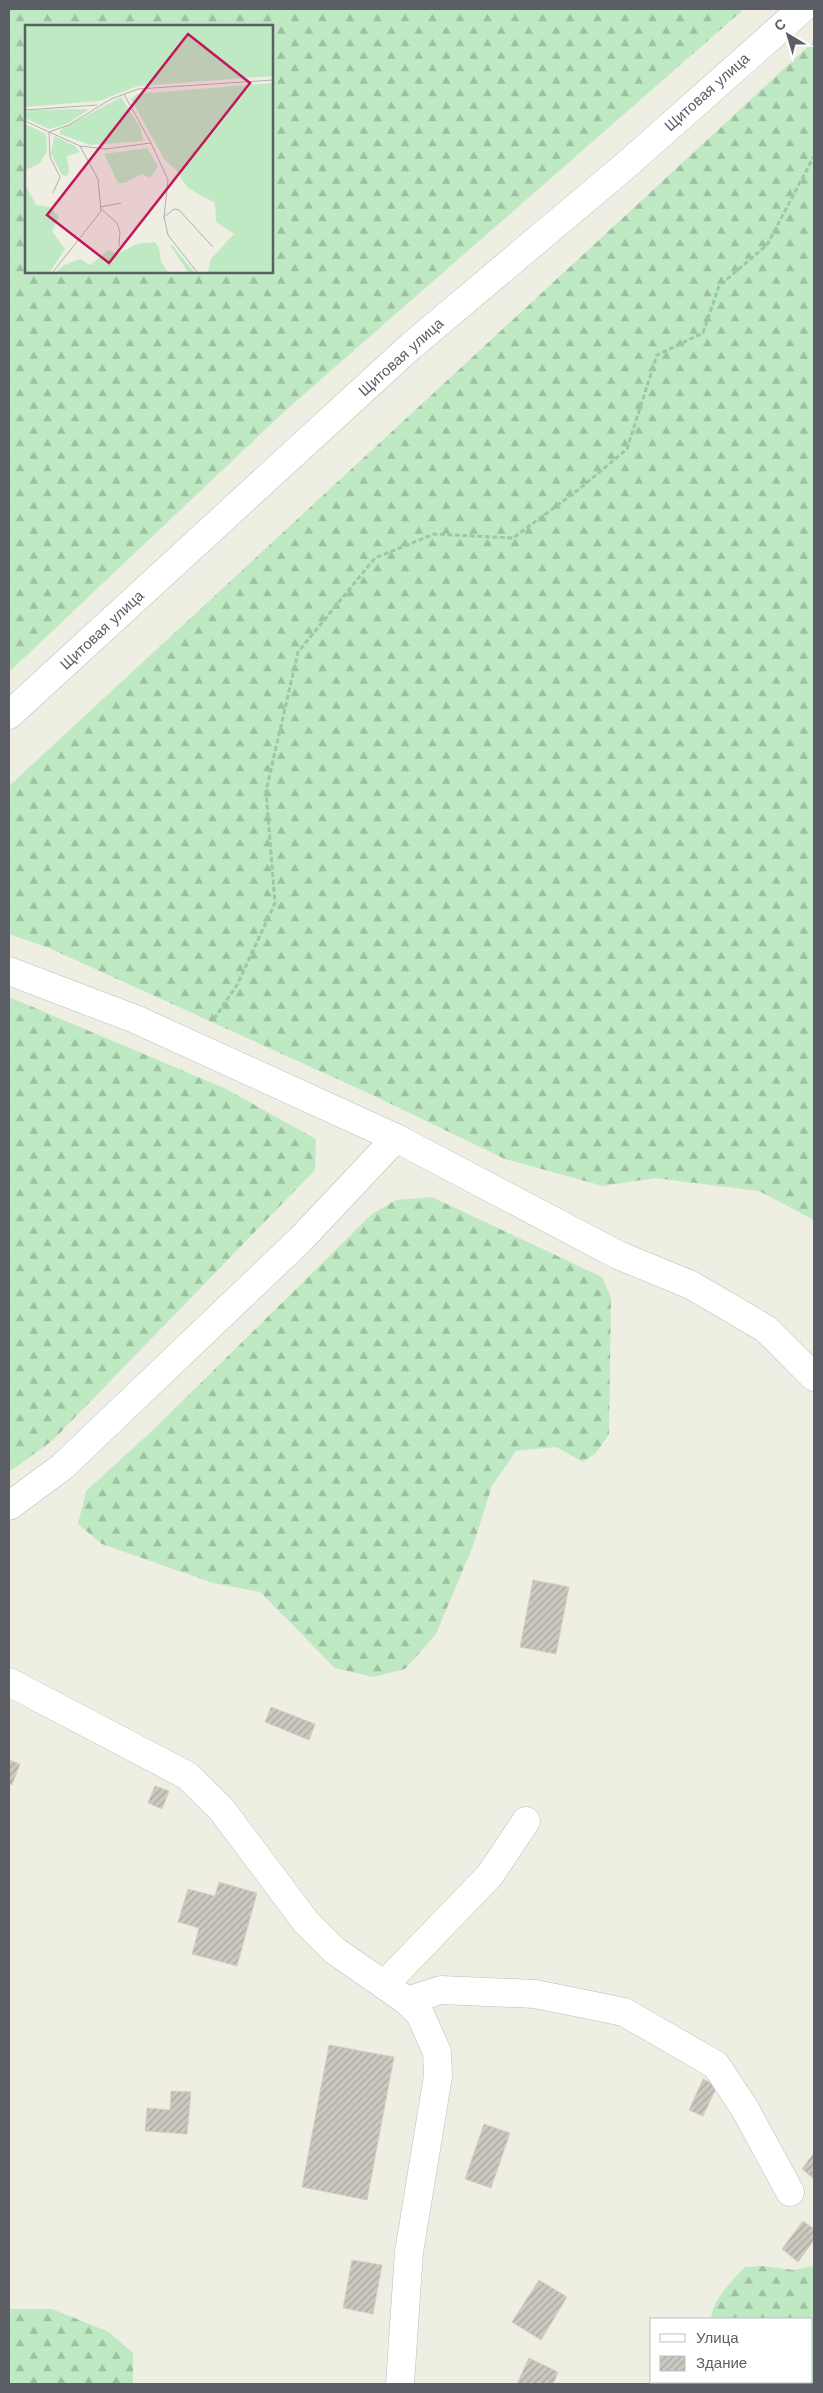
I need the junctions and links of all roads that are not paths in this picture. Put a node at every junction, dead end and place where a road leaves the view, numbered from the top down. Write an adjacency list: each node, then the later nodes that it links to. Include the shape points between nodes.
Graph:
1 (802, 9): 2 (street, Щитовая улица, via 625,166 411,346)
2 (9, 715)
3 (9, 970): 4 (street, via 135,1019)
4 (396, 1138): 5 (street, via 618,1255 691,1285 766,1330); 6 (street, via 300,1239 62,1467)
5 (814, 1377)
6 (9, 1506)
7 (9, 1682): 9 (street, via 188,1776 222,1810 306,1922 334,1950)
8 (526, 1821): 9 (street, via 490,1875)
9 (384, 1985): 10 (street)
10 (406, 2001): 11 (street, via 441,1990 535,1994 624,2012 716,2065 745,2109); 12 (street, via 420,2014 437,2052 438,2076 409,2252)
11 (790, 2192)
12 (400, 2384)

